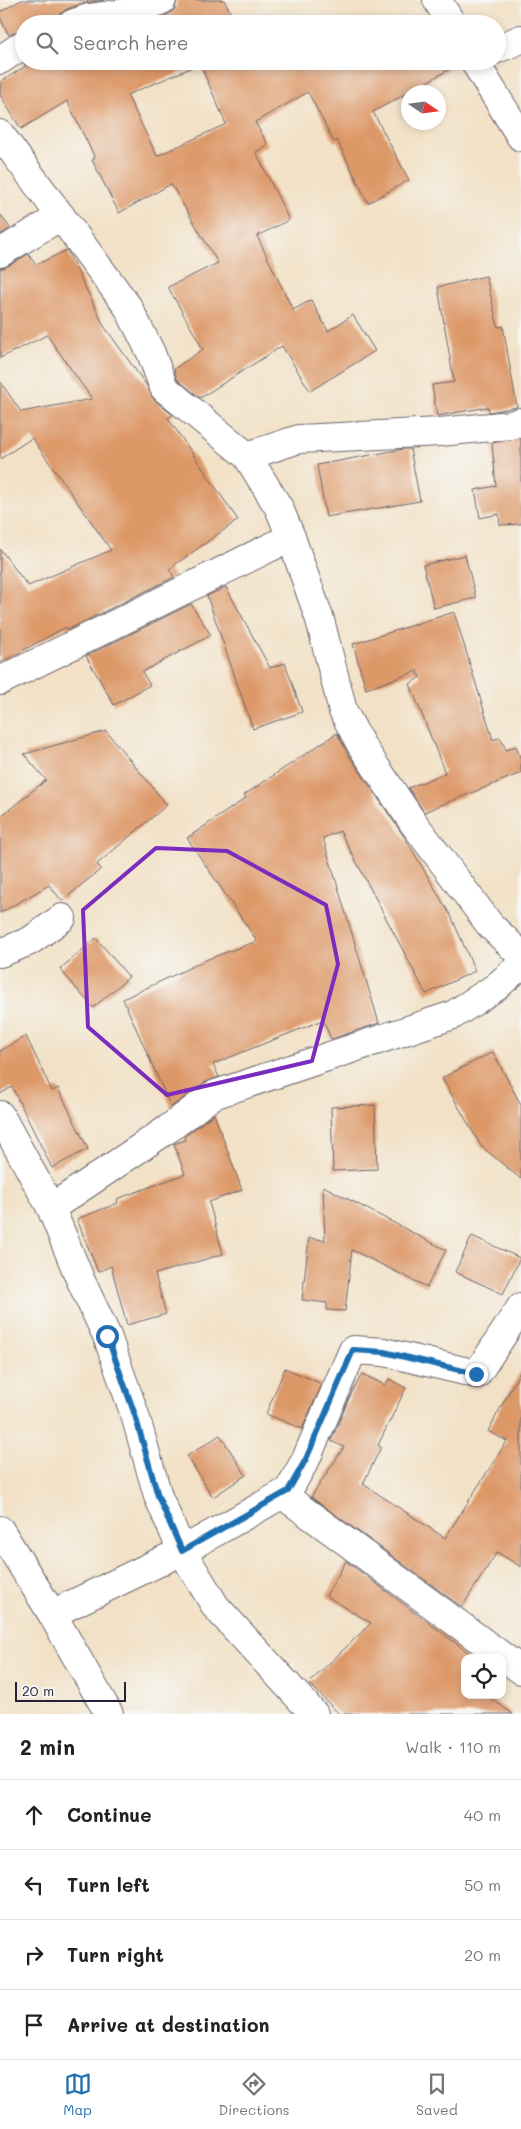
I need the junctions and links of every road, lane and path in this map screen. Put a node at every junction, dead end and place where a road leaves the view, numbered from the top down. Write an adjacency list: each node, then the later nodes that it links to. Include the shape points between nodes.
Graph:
1 (162, 0): 3 (street, via 137,11)
2 (437, 0): 4 (street)
3 (110, 15)
4 (446, 15)
5 (521, 39): 6 (street)
6 (506, 45)
7 (15, 50): 8 (street)
8 (0, 60)
9 (480, 70): 11 (street)
10 (0, 134): 12 (street)
11 (521, 137)
12 (62, 216): 13 (street); 15 (street, via 128,307 164,388)
13 (0, 253)
14 (521, 422): 15 (street, via 440,432 299,439)
15 (247, 456): 16 (street, via 279,508)
16 (291, 537): 17 (street); 20 (street, via 320,620 343,711 361,745 412,821 490,925)
17 (0, 681)
18 (62, 918): 19 (street, via 30,941)
19 (0, 953)
20 (521, 955)
21 (521, 964): 23 (street, via 496,987 453,1015 213,1095)
22 (0, 1115): 23 (street)
23 (51, 1208): 27 (street, via 107,1336 135,1415 158,1496)
24 (521, 1307): 25 (street, via 476,1374 384,1352 353,1350 306,1459)
25 (288, 1491): 27 (street); 29 (street, via 291,1501)
26 (0, 1530): 28 (street)
27 (182, 1551): 28 (street); 31 (street, via 216,1607)
28 (52, 1614): 30 (street)
29 (521, 1670)
30 (109, 1714)
31 (314, 1714)

